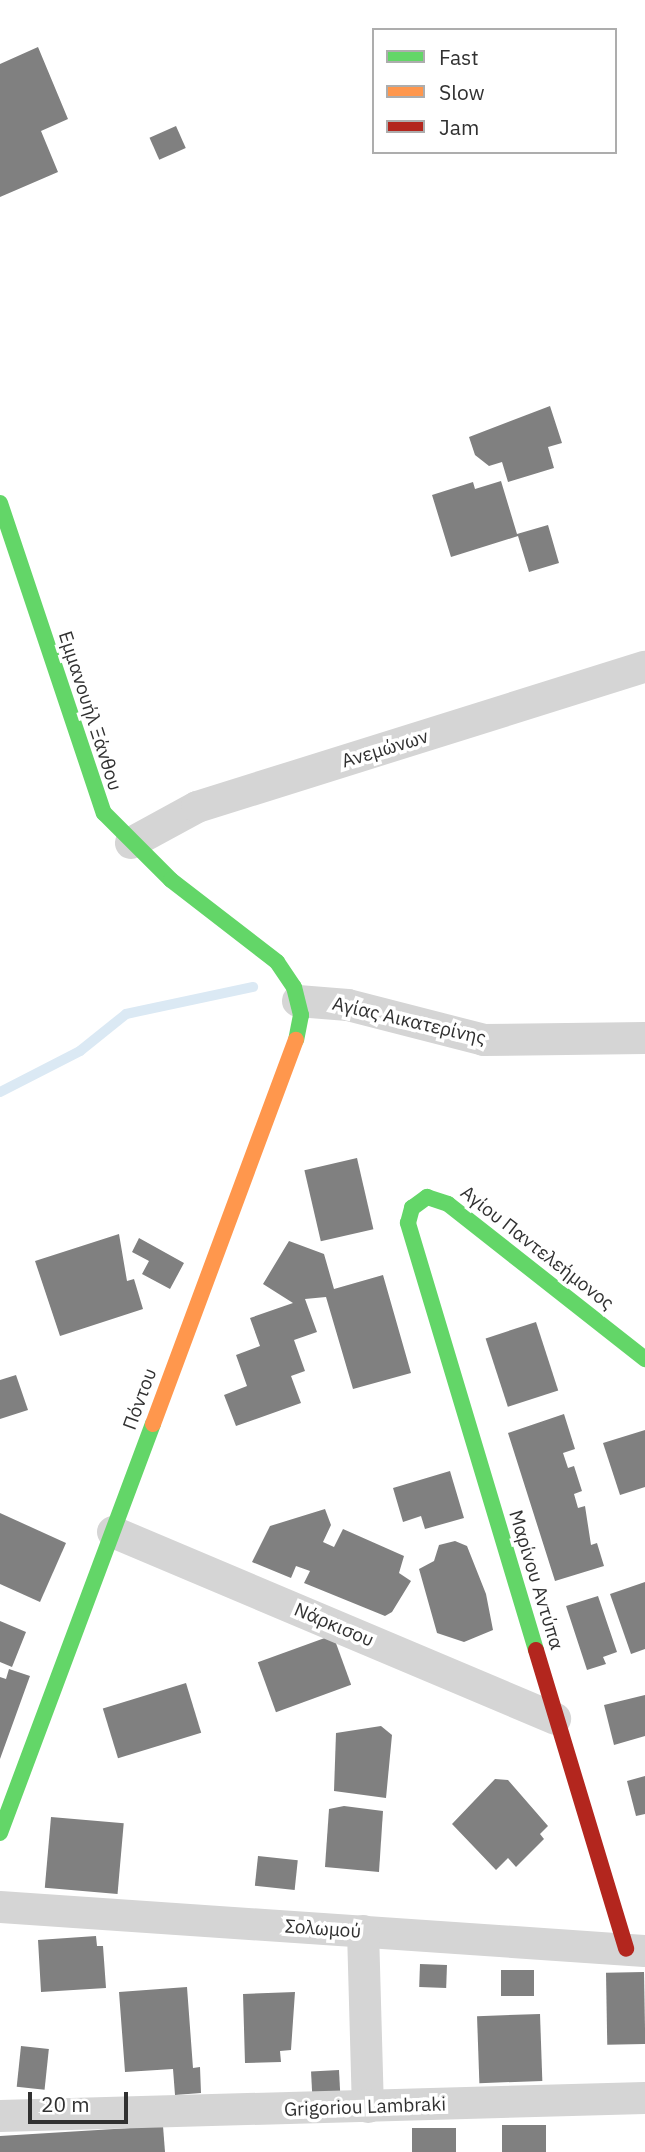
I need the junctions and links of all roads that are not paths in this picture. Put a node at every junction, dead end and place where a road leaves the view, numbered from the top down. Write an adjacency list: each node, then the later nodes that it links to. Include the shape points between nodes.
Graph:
1 (0, 503): 3 (street, Εμμανουήλ Ξάνθου, via 95,797)
2 (645, 667): 3 (street, Ανεμώνων, via 197,807)
3 (131, 843): 4 (street, Εμμανουήλ Ξάνθου, via 270,956)
4 (294, 990): 5 (street, Αγίας Αικατερίνης, via 484,1040); 8 (street, Πόντου, via 296,1042)
5 (645, 1038)
6 (408, 1223): 7 (street, Αγίου Παντελεήμονος, via 412,1208 427,1197 448,1204); 9 (street, Μαρίνου Αντύπα)
7 (645, 1359)
8 (113, 1532): 9 (street, Νάρκισου); 10 (street, Πόντου)
9 (555, 1719): 13 (street, Μαρίνου Αντύπα)
10 (0, 1833)
11 (0, 1907): 12 (street, Σολωμού)
12 (363, 1931): 13 (street, Σολωμού); 15 (street)
13 (635, 1950)
14 (645, 2098): 15 (street, Grigoriou Lambraki)
15 (368, 2107): 16 (street, Grigoriou Lambraki)
16 (0, 2116)

